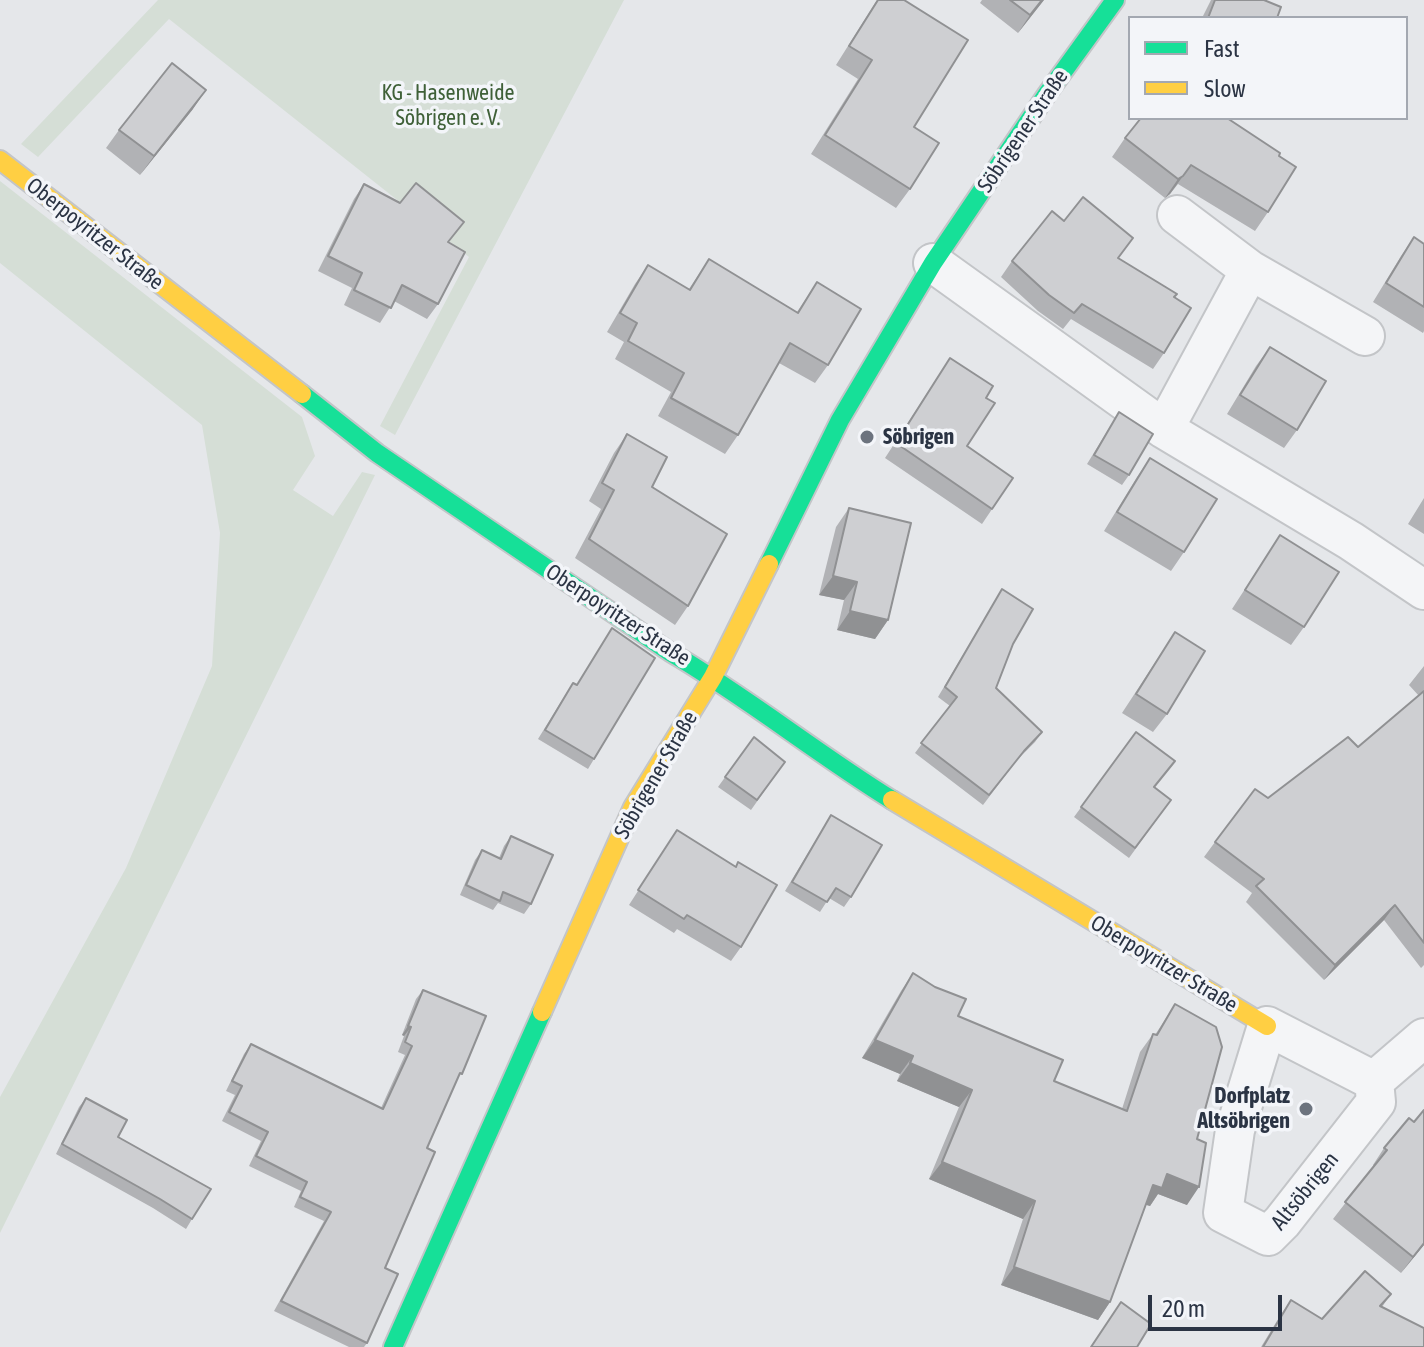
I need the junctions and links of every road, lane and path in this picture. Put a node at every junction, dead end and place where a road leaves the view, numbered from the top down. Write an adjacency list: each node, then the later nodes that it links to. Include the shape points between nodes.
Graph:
1 (1115, 0): 4 (street, Söbrigener Straße)
2 (0, 160): 9 (street, Oberpoyritzer Straße, via 377,453)
3 (1177, 215): 5 (street)
4 (933, 263): 7 (street); 9 (street, Söbrigener Straße, via 840,420)
5 (1250, 270): 6 (street); 7 (street)
6 (1365, 336)
7 (1164, 429): 8 (street)
8 (1424, 590)
9 (713, 677): 10 (street, Oberpoyritzer Straße, via 845,771); 13 (street, Söbrigener Straße, via 633,807)
10 (1267, 1026): 12 (street); 12 (street, Altsöbrigen, via 1235,1130 1223,1213 1268,1236 1376,1102)
11 (1424, 1038): 12 (street)
12 (1374, 1081)
13 (393, 1347)

